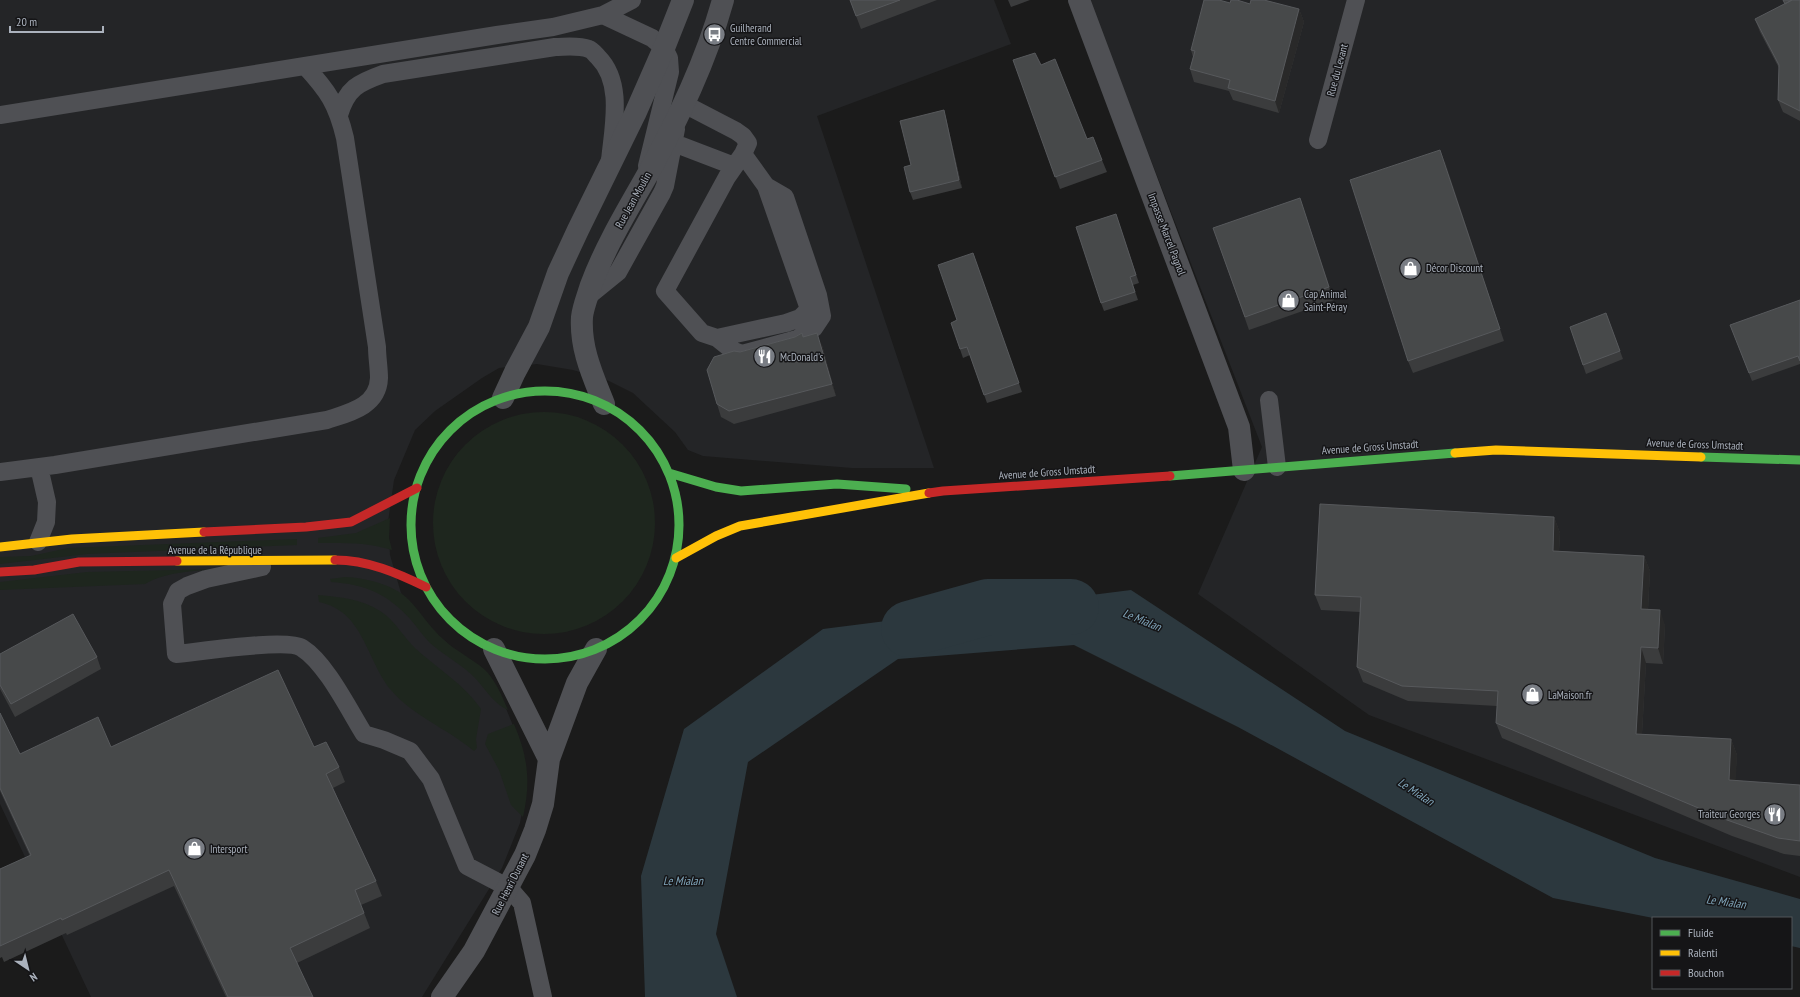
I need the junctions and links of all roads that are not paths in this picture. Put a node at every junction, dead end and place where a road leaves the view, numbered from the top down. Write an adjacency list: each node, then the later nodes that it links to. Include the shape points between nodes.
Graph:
1 (632, 0): 6 (lane)
2 (683, 0): 7 (street)
3 (723, 0): 9 (street, Rue Jean Moulin, via 714,34)
4 (1079, 0): 24 (street, Impasse Marcel Pagnol, via 1239,427)
5 (1356, 0): 12 (lane, Rue du Levant)
6 (603, 15): 7 (lane, via 652,38); 8 (lane, via 553,27)
7 (664, 48): 15 (street, via 636,114); 16 (lane, via 670,58 670,72)
8 (305, 66): 10 (lane); 11 (lane, via 324,87)
9 (681, 110): 13 (street, Rue Jean Moulin); 14 (lane, via 743,136)
10 (0, 115)
11 (339, 115): 15 (lane, via 348,93 383,74 555,47 574,46 590,49 605,65 615,92); 22 (lane, via 345,138 377,347 379,380 372,399 359,409 327,420)
12 (1318, 140)
13 (670, 141): 14 (lane); 16 (street, Rue Jean Moulin); 17 (lane, via 665,186 618,272)
14 (741, 154): 14 (lane, via 665,291 702,333 717,338 786,323 800,318 809,309 766,186)
15 (610, 166): 18 (street, via 558,273 539,327)
16 (642, 183): 17 (street, Rue Jean Moulin, via 600,262)
17 (586, 298): 20 (street, Rue Jean Moulin, via 582,316 582,336 586,359)
18 (503, 398): 20 (main road, via 547,391 576,395); 27 (main road, via 487,404 457,424 428,461)
19 (1269, 400): 23 (lane)
20 (604, 404): 26 (main road, via 643,432 662,458)
21 (1800, 460): 23 (main road, Avenue de Gross Umstadt, via 1496,450)
22 (39, 467): 25 (lane); 29 (lane, via 46,502 46,522)
23 (1277, 467): 24 (main road, Avenue de Gross Umstadt)
24 (1244, 470): 28 (main road, Avenue de Gross Umstadt)
25 (0, 472)
26 (669, 473): 28 (main road, Avenue de Gross Umstadt, via 716,487 741,491 837,484); 31 (main road, via 676,493 679,514 679,544)
27 (417, 488): 29 (main road, Avenue de la République, via 351,522 306,527); 34 (main road, via 412,510 411,539 419,572)
28 (943, 491): 31 (main road, Avenue de Gross Umstadt, via 740,526)
29 (38, 542): 30 (main road, Avenue de la République)
30 (0, 548)
31 (676, 558): 36 (main road, via 667,581 654,603 638,622 618,638)
32 (289, 562): 33 (main road, Avenue de la République, via 79,562 34,570); 34 (main road, Avenue de la République, via 350,560 394,571); 38 (lane, via 206,579 178,591 172,604 176,654 280,644 302,648 326,670 364,734 410,751 431,779 467,866)
33 (0, 572)
34 (426, 588): 35 (main road, via 441,610 460,629)
35 (494, 649): 36 (main road, via 519,657 545,660 571,657); 37 (street)
36 (596, 650): 37 (street, Rue Henri Dunant, via 577,683)
37 (549, 759): 38 (street, Rue Henri Dunant, via 543,804 535,830)
38 (509, 888): 39 (street, Rue Henri Dunant, via 474,951); 40 (lane, via 522,903)
39 (442, 997)
40 (544, 997)

